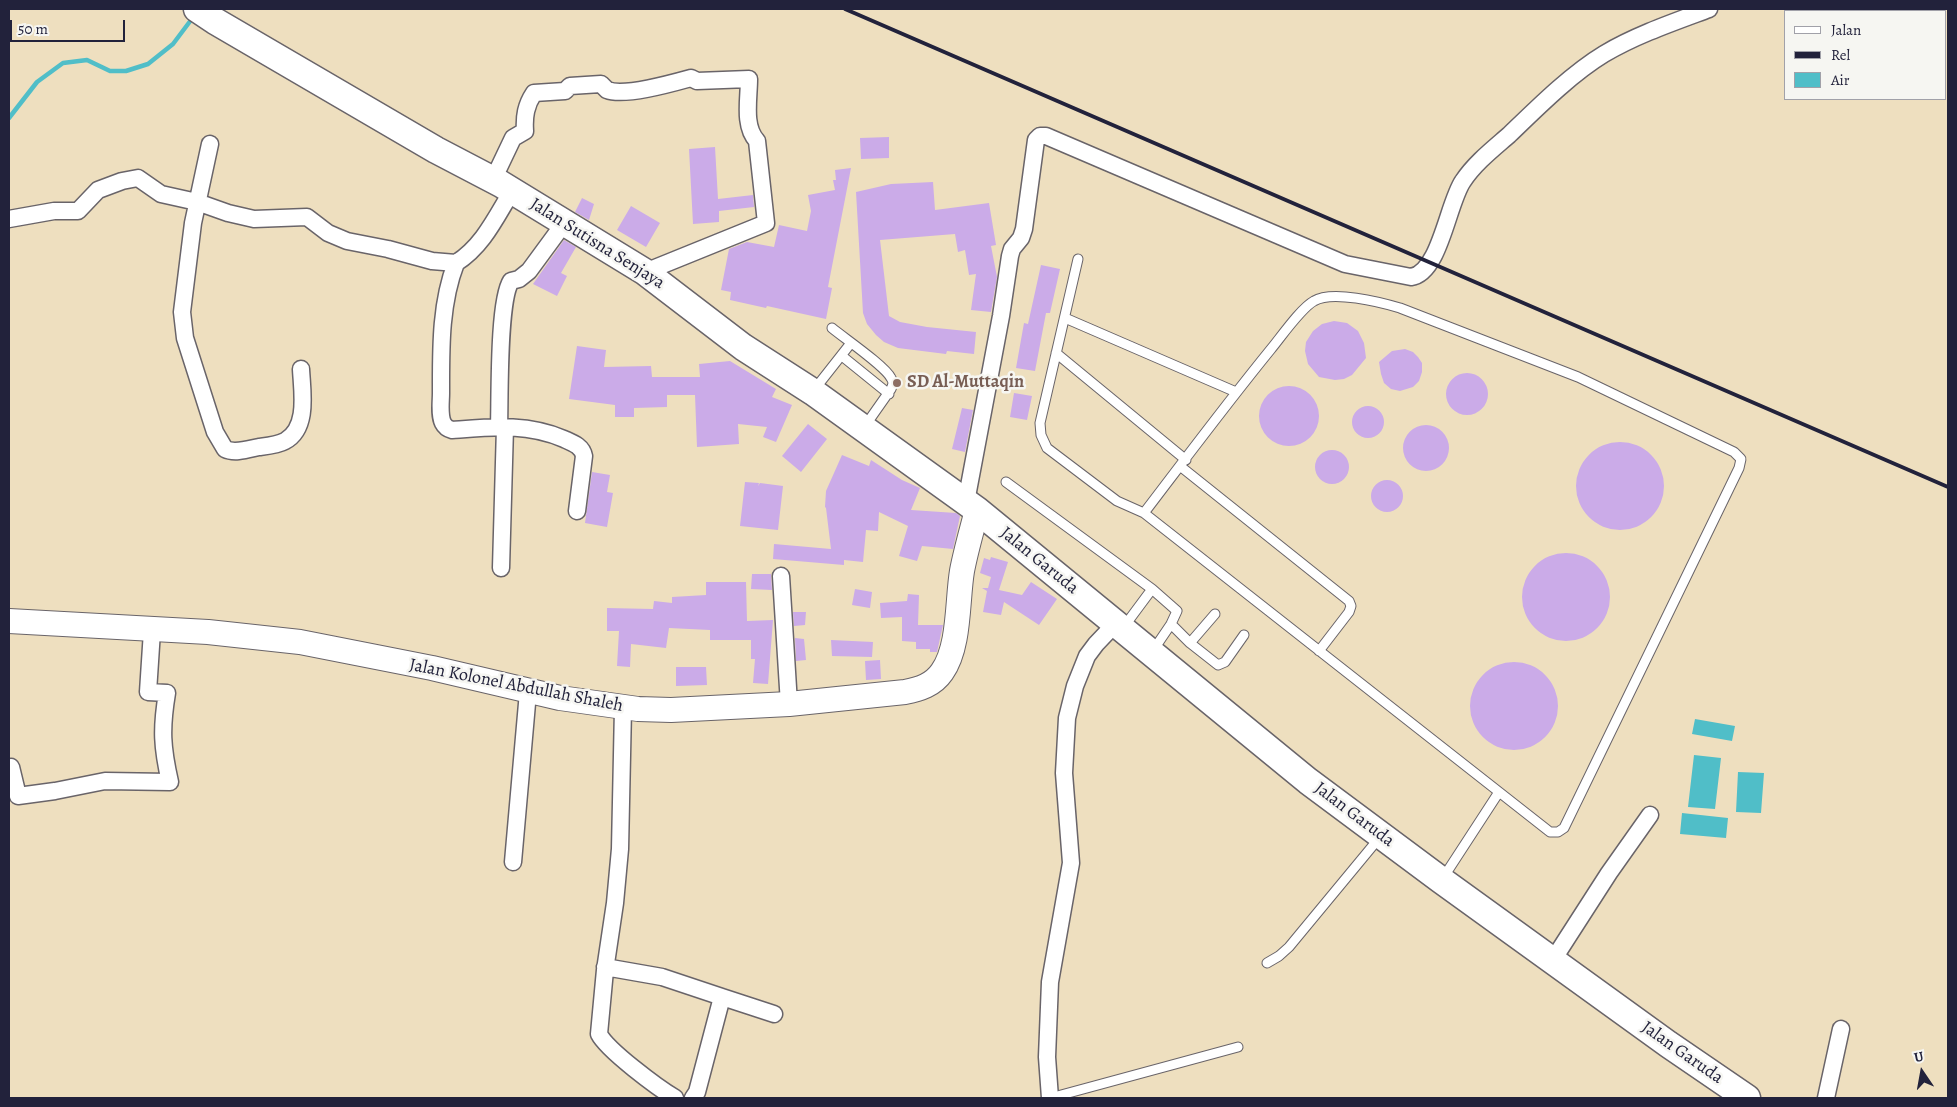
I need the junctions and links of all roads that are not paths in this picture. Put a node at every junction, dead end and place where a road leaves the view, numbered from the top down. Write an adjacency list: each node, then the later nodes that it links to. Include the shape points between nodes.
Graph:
1 (1709, 9): 24 (street, via 1638,38 1579,71 1464,180 1456,191 1440,244 1424,270 1411,277 1345,264 1040,136 1036,140 1022,234 1010,256)
2 (206, 15): 4 (main road, Jalan Sutisna Senjaya, via 436,150)
3 (210, 144): 5 (street)
4 (502, 185): 7 (main road, Jalan Sutisna Senjaya); 9 (street, via 482,239); 10 (street, via 513,138 525,131 527,104 534,93 601,84 607,90 622,92 691,78 697,81 749,80 750,134 757,141 766,223)
5 (197, 202): 6 (street, via 161,194 135,178 98,190 78,211); 9 (street, via 249,218 307,218 337,238 432,261); 16 (street, via 183,304 184,329 215,432 225,450 267,446 291,437 301,418)
6 (9, 219)
7 (564, 222): 10 (main road, Jalan Sutisna Senjaya); 20 (street, via 534,266 525,275 511,281 507,289 501,346)
8 (1078, 259): 11 (lane)
9 (456, 263): 20 (street, via 444,312 441,419 444,426 452,430)
10 (645, 272): 17 (main road, Jalan Sutisna Senjaya, via 743,347)
11 (1064, 318): 14 (lane); 18 (lane)
12 (832, 328): 13 (lane)
13 (851, 343): 15 (lane); 19 (lane, via 890,376 893,384)
14 (1056, 353): 22 (lane); 26 (lane, via 1040,424 1045,444 1051,452 1118,501)
15 (842, 356): 17 (lane); 19 (lane)
16 (302, 369)
17 (813, 392): 21 (main road, Jalan Sutisna Senjaya)
18 (1236, 392): 22 (lane); 43 (lane, via 1309,304 1335,296 1400,308 1578,377 1739,456 1739,468 1564,828 1550,832)
19 (888, 394): 21 (lane)
20 (502, 427): 25 (street, via 543,430 581,448 584,456); 27 (street)
21 (863, 428): 24 (main road, Jalan Sutisna Senjaya)
22 (1183, 463): 26 (lane); 37 (lane, via 1349,601 1349,612)
23 (1006, 482): 29 (lane)
24 (971, 506): 33 (main road, Jalan Garuda); 40 (main road, Jalan Kolonel Abdullah Shaleh, via 953,646 939,676 923,688 905,692)
25 (577, 510)
26 (1144, 513): 37 (lane)
27 (502, 568)
28 (782, 576): 40 (street)
29 (1152, 589): 32 (lane, via 1177,611); 33 (lane)
30 (1215, 614): 36 (lane)
31 (9, 621): 34 (main road, Jalan Kolonel Abdullah Shaleh)
32 (1171, 624): 36 (lane); 38 (lane)
33 (1120, 626): 38 (main road, Jalan Garuda); 58 (street, via 1096,644 1087,656 1067,718 1064,773 1071,863 1050,982 1046,1057)
34 (152, 631): 39 (main road, Jalan Kolonel Abdullah Shaleh, via 208,632 300,642 432,668); 42 (street, via 148,692 167,693 162,724 163,751 170,782 105,780 18,796)
35 (1244, 635): 36 (lane, via 1218,665)
36 (1190, 643)
37 (1319, 651): 43 (lane)
38 (1152, 652): 45 (main road, Jalan Garuda, via 1308,781)
39 (528, 692): 41 (main road, Jalan Kolonel Abdullah Shaleh); 46 (street)
40 (789, 704): 41 (main road, Jalan Kolonel Abdullah Shaleh, via 671,710)
41 (623, 708): 50 (street, via 620,848)
42 (11, 767)
43 (1499, 792): 47 (lane)
44 (1650, 815): 48 (street)
45 (1382, 835): 47 (main road, Jalan Garuda); 49 (lane, via 1289,947)
46 (513, 862)
47 (1441, 880): 48 (main road, Jalan Garuda)
48 (1553, 960): 55 (main road, Jalan Garuda)
49 (1267, 963)
50 (605, 967): 51 (street, via 662,977); 56 (street, via 600,1036 629,1064)
51 (722, 997): 52 (street); 57 (street)
52 (774, 1014)
53 (1841, 1029): 59 (street)
54 (1238, 1047): 58 (lane)
55 (1743, 1097)
56 (675, 1098)
57 (693, 1098)
58 (1050, 1098)
59 (1826, 1098)

